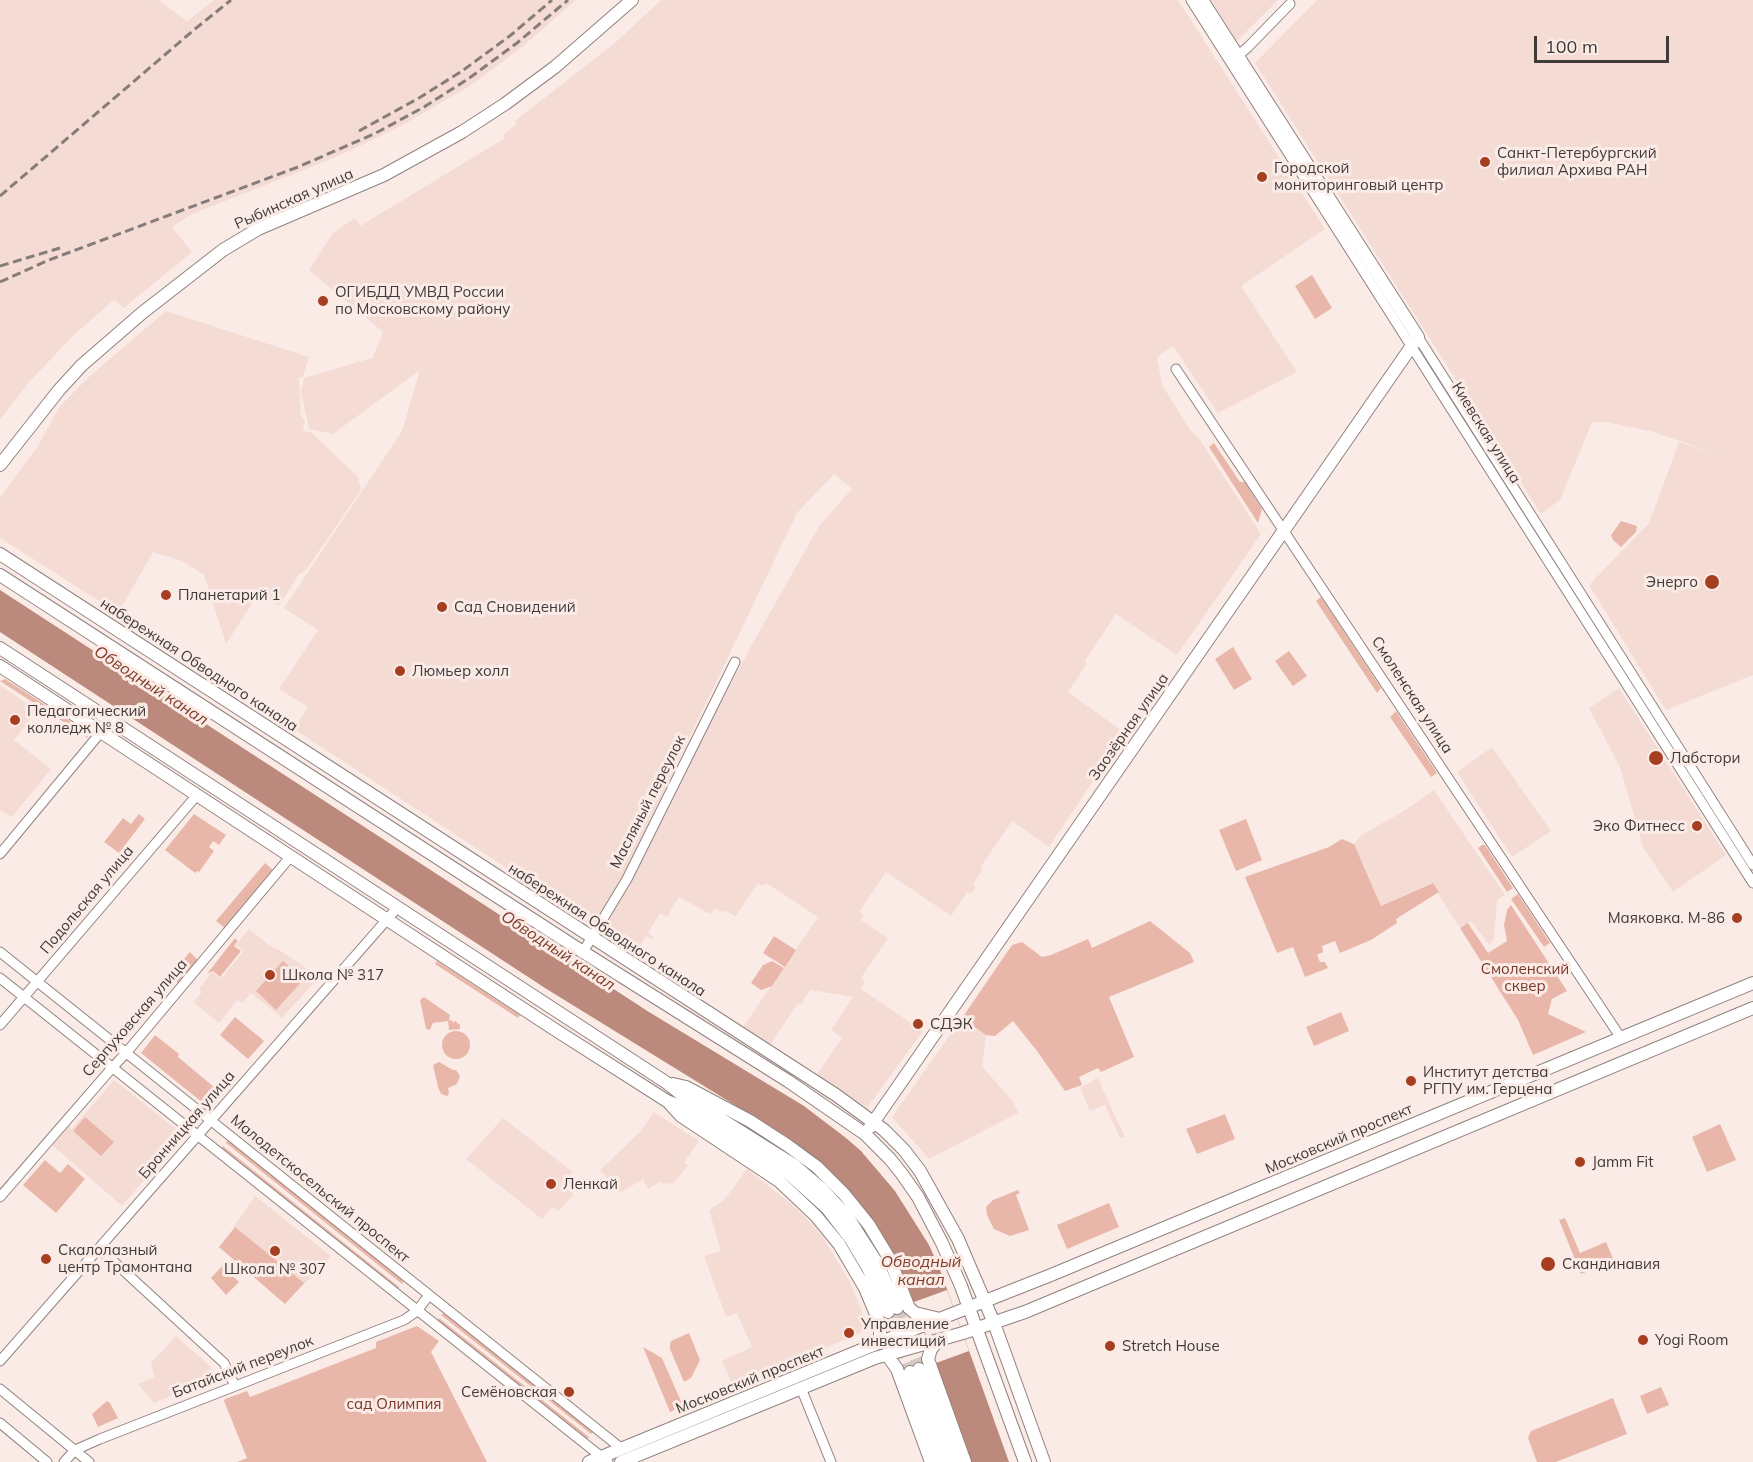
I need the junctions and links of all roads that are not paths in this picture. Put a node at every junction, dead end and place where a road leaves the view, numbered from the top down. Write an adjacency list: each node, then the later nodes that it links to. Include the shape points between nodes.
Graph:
1 (632, 0): 8 (main road, Рыбинская улица, via 555,67 462,132 374,179 258,229 223,250 82,364)
2 (1191, 0): 5 (street, Киевская улица)
3 (1202, 0): 5 (main road, Киевская улица)
4 (1290, 4): 5 (street)
5 (1235, 58): 6 (main road, Киевская улица)
6 (1415, 341): 9 (main road, Заозёрная улица); 19 (street, Киевская улица); 20 (street, Киевская улица)
7 (1176, 369): 9 (street, Смоленская улица)
8 (0, 465)
9 (1284, 529): 32 (street, Смоленская улица); 38 (main road, Заозёрная улица)
10 (0, 554): 23 (main road, набережная Обводного канала)
11 (0, 575): 25 (main road, набережная Обводного канала)
12 (0, 648): 21 (main road)
13 (735, 662): 23 (street, Масляный переулок, via 627,879)
14 (1, 668): 15 (main road)
15 (101, 732): 16 (main road); 17 (street)
16 (197, 795): 18 (main road); 27 (street, Подольская улица)
17 (0, 854)
18 (291, 856): 22 (main road); 33 (street, Серпуховская улица)
19 (1753, 865)
20 (1753, 883)
21 (397, 908): 22 (street, Бронницкая улица); 35 (main road)
22 (387, 919): 36 (main road); 37 (street, Бронницкая улица)
23 (592, 938): 25 (street, Масляный переулок); 38 (main road, набережная Обводного канала)
24 (0, 952): 27 (street, Малодетскосельский проспект)
25 (583, 952): 39 (main road, набережная Обводного канала)
26 (0, 978): 29 (street)
27 (37, 982): 29 (street, Подольская улица); 33 (street, Малодетскосельский проспект)
28 (1753, 983): 32 (main road, Московский проспект)
29 (24, 998): 31 (street, Подольская улица); 34 (street)
30 (1753, 1008): 48 (main road)
31 (0, 1025)
32 (1621, 1038): 44 (main road, Московский проспект)
33 (126, 1053): 34 (street, Серпуховская улица); 37 (street, Малодетскосельский проспект)
34 (111, 1068): 40 (street); 41 (street, Серпуховская улица)
35 (667, 1083): 36 (main road, via 787,1160 822,1189 847,1216 868,1248 885,1279 892,1310 855,1246 814,1196 756,1151 686,1108); 47 (main road, via 686,1087 750,1122 831,1180 874,1233 889,1258 909,1308)
36 (667, 1101): 50 (main road, via 681,1116 779,1182 816,1216 839,1244 865,1288 880,1324)
37 (211, 1121): 40 (street, Бронницкая улица); 43 (street, Малодетскосельский проспект)
38 (874, 1122): 39 (main road, Заозёрная улица); 44 (main road, набережная Обводного канала, via 904,1150 933,1192)
39 (865, 1134): 45 (main road, набережная Обводного канала, via 890,1159 918,1197)
40 (197, 1136): 42 (street, Бронницкая улица); 46 (street)
41 (0, 1197)
42 (99, 1248): 53 (street, Бронницкая улица); 54 (street, via 224,1363)
43 (429, 1295): 46 (street, Батайский переулок); 58 (street, Малодетскосельский проспект)
44 (985, 1301): 45 (main road, Московский проспект); 48 (main road, набережная Обводного канала)
45 (969, 1307): 47 (main road, Московский проспект, via 940,1319); 49 (main road, набережная Обводного канала)
46 (417, 1311): 54 (street, Батайский переулок, via 404,1320); 60 (street)
47 (920, 1320): 50 (main road, Московский проспект)
48 (994, 1323): 49 (main road); 72 (main road, набережная Обводного канала)
49 (976, 1329): 51 (main road, Московский проспект); 71 (main road, набережная Обводного канала)
50 (880, 1343): 58 (main road, Московский проспект)
51 (932, 1344): 52 (main road, Московский проспект); 70 (main road, via 928,1361)
52 (887, 1355): 55 (main road, Московский проспект); 67 (main road, via 897,1370)
53 (0, 1361)
54 (235, 1386): 59 (street, Батайский переулок)
55 (801, 1388): 65 (main road, Московский проспект); 66 (street)
56 (0, 1389): 59 (street)
57 (0, 1423): 61 (street)
58 (622, 1449): 60 (main road, Московский проспект)
59 (75, 1450): 62 (street, Батайский переулок); 63 (street)
60 (605, 1459): 64 (main road, Московский проспект)
61 (47, 1462)
62 (64, 1462)
63 (89, 1462)
64 (589, 1462)
65 (621, 1462)
66 (831, 1462)
67 (931, 1462)
68 (942, 1462): 69 (main road, via 914,1370)
69 (953, 1462)
70 (964, 1462)
71 (1025, 1462)
72 (1044, 1462)

